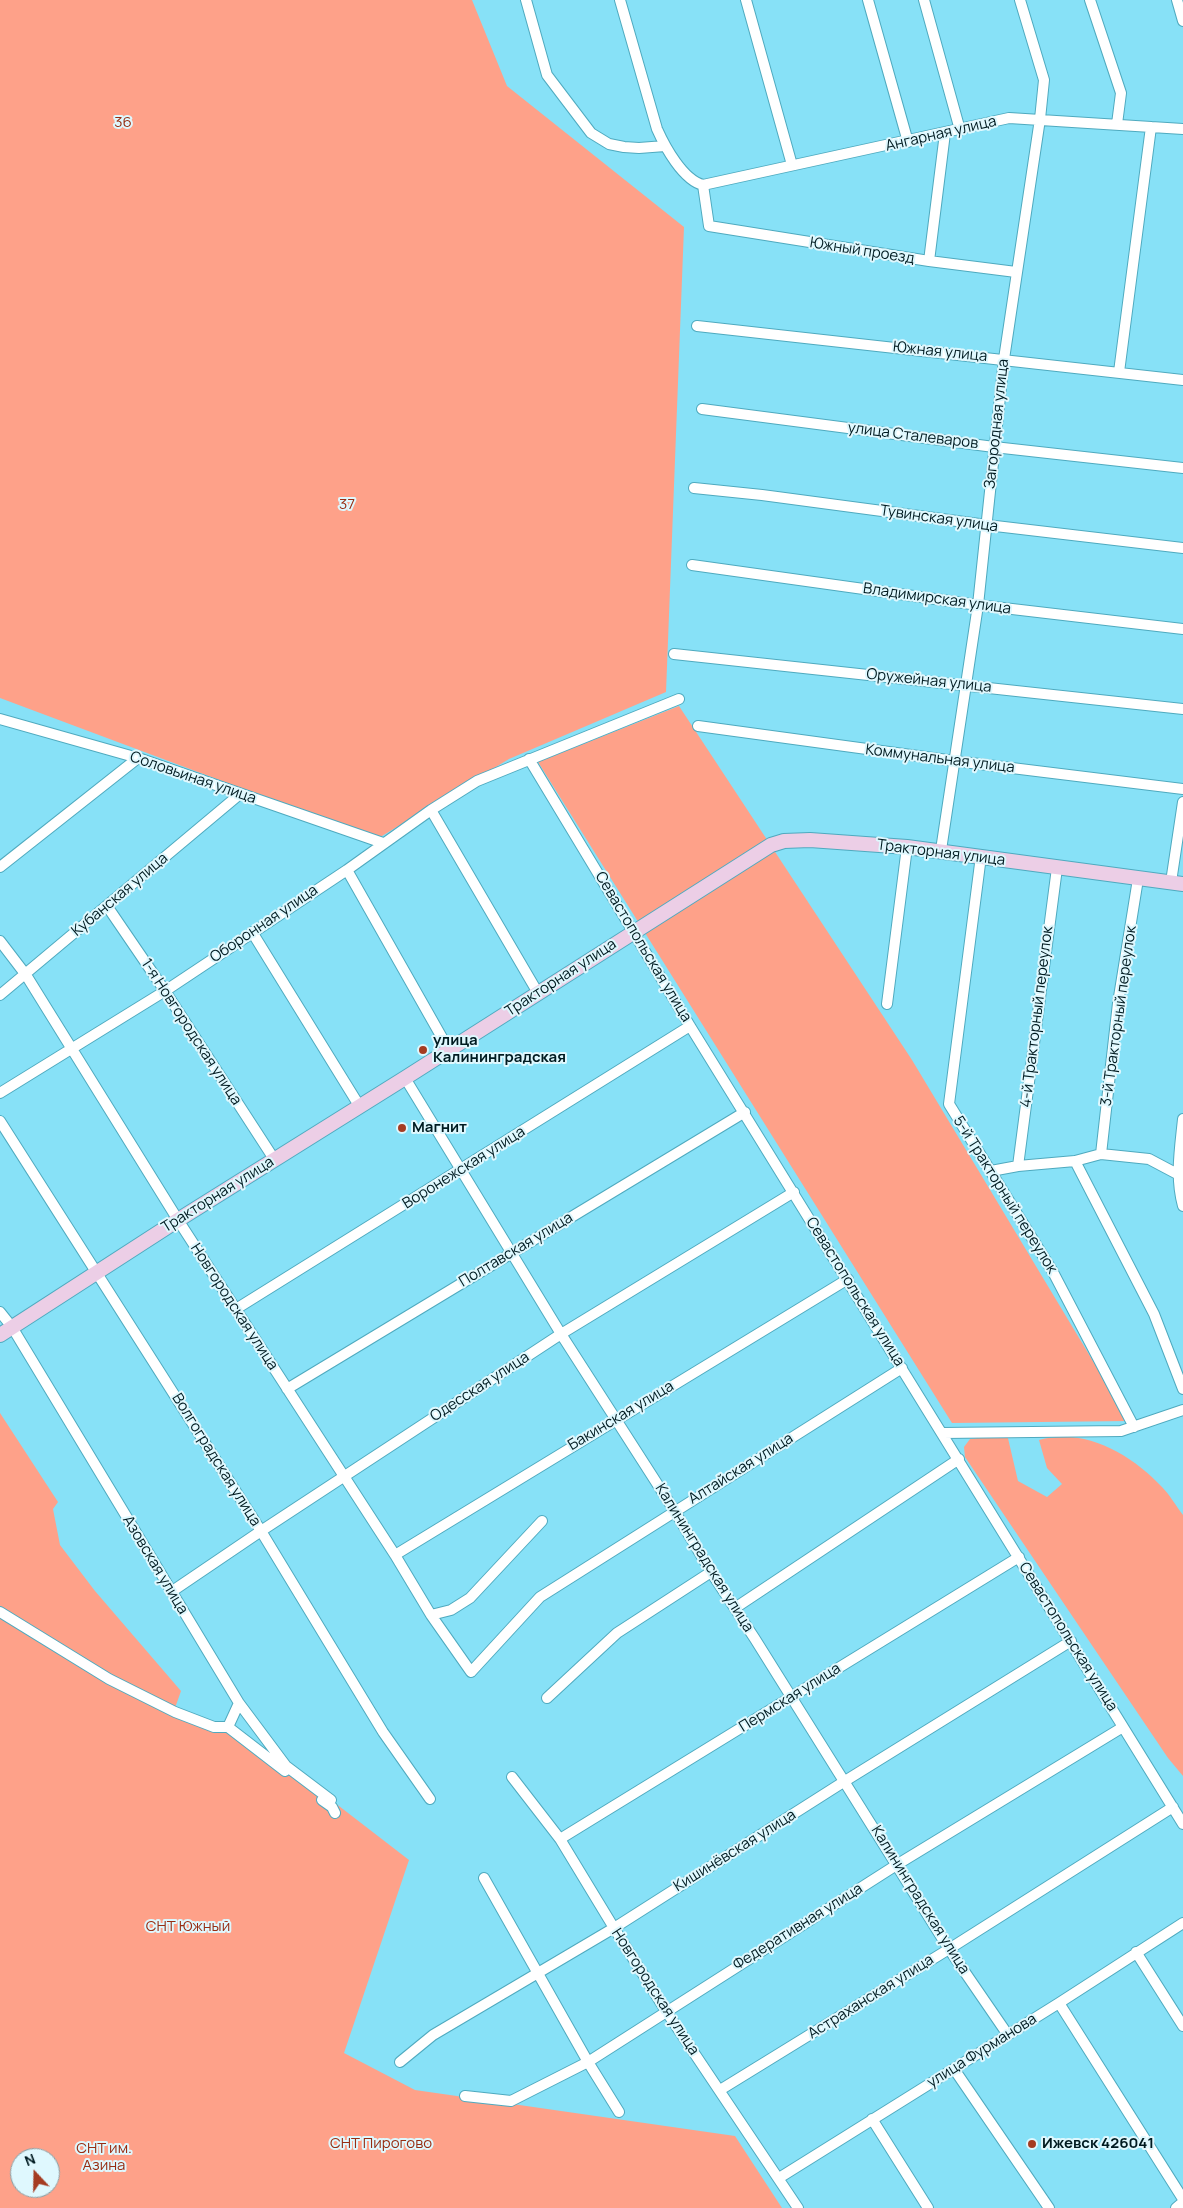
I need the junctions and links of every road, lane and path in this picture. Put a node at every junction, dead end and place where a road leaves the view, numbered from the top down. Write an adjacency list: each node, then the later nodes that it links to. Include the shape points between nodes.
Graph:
1 (526, 0): 17 (street, via 548,74 591,133 609,144 624,147)
2 (620, 0): 17 (street)
3 (746, 0): 18 (street)
4 (868, 0): 16 (street)
5 (924, 0): 14 (street)
6 (1020, 0): 10 (street, Загородная улица, via 1044,80)
7 (1090, 0): 11 (street, via 1121,94)
8 (1177, 0): 9 (street)
9 (1183, 21)
10 (1040, 119): 11 (street, Ангарная улица); 14 (street, Ангарная улица, via 1009,118); 21 (street, Загородная улица)
11 (1117, 124): 12 (street, Ангарная улица)
12 (1152, 127): 13 (street, Ангарная улица); 24 (street)
13 (1183, 129)
14 (960, 130): 15 (street, Ангарная улица)
15 (945, 133): 16 (street, Ангарная улица); 20 (street)
16 (908, 142): 18 (street, Ангарная улица)
17 (664, 146): 19 (street, via 694,182)
18 (792, 165): 19 (street, Ангарная улица)
19 (703, 184): 20 (street, Южный проезд, via 709,226)
20 (929, 261): 21 (street, Южный проезд)
21 (1016, 272): 23 (street, Загородная улица)
22 (697, 326): 23 (street, Южная улица)
23 (1004, 359): 24 (street, Южная улица); 27 (street, Загородная улица)
24 (1119, 372): 25 (street, Южная улица)
25 (1183, 380)
26 (702, 409): 27 (street, улица Сталеваров)
27 (994, 447): 28 (street, улица Сталеваров); 30 (street, Загородная улица)
28 (1183, 468)
29 (694, 488): 30 (street, Тувинская улица)
30 (987, 526): 31 (street, Тувинская улица); 33 (street, Загородная улица)
31 (1183, 548)
32 (692, 565): 33 (street, Владимирская улица)
33 (978, 605): 34 (street, Владимирская улица); 36 (street, Загородная улица)
34 (1183, 629)
35 (674, 654): 36 (street, Оружейная улица)
36 (966, 684): 38 (street, Оружейная улица); 43 (street, Загородная улица)
37 (679, 699): 42 (street, Оборонная улица)
38 (1183, 709)
39 (0, 719): 41 (street, Соловьиная улица)
40 (698, 726): 43 (street, Коммунальная улица)
41 (138, 758): 45 (street, Соловьиная улица); 52 (street)
42 (529, 759): 47 (street, Оборонная улица, via 477,781); 58 (street, Севастопольская улица)
43 (955, 762): 44 (street, Коммунальная улица); 50 (street, Загородная улица)
44 (1183, 788)
45 (240, 794): 48 (street, Соловьиная улица); 57 (street, Кубанская улица)
46 (1183, 802): 56 (street)
47 (431, 810): 48 (street, Оборонная улица); 63 (street)
48 (384, 843): 54 (street, Оборонная улица)
49 (907, 847): 50 (street, Тракторная улица); 58 (street, Тракторная улица, via 784,841 771,845); 65 (street)
50 (941, 850): 51 (street, Тракторная улица)
51 (981, 856): 53 (street, Тракторная улица); 80 (street, 5-й Тракторный переулок, via 949,1104)
52 (0, 867)
53 (1057, 868): 55 (street, Тракторная улица); 78 (street, 4-й Тракторный переулок)
54 (347, 870): 59 (street, Оборонная улица); 68 (street)
55 (1138, 879): 56 (street, Тракторная улица); 75 (street, 3-й Тракторный переулок, via 1118,1003)
56 (1177, 883)
57 (107, 906): 61 (street, Кубанская улица); 62 (street, 1-я Новгородская улица)
58 (633, 931): 63 (street, Тракторная улица); 66 (street, Севастопольская улица)
59 (252, 932): 62 (street, Оборонная улица); 71 (street)
60 (0, 941): 61 (street, Новгородская улица)
61 (26, 975): 64 (street, Кубанская улица); 67 (street, Новгородская улица)
62 (166, 991): 67 (street, Оборонная улица); 76 (street, 1-я Новгородская улица)
63 (538, 993): 68 (street, Тракторная улица)
64 (0, 995)
65 (887, 1004)
66 (690, 1026): 72 (street, Севастопольская улица); 79 (street, Воронежская улица)
67 (72, 1047): 70 (street, Оборонная улица); 84 (street, Новгородская улица)
68 (449, 1050): 69 (street, Тракторная улица)
69 (405, 1078): 71 (street, Тракторная улица); 79 (street, Калининградская улица)
70 (0, 1093)
71 (360, 1106): 76 (street, Тракторная улица)
72 (744, 1112): 82 (street, Севастопольская улица); 85 (street, Полтавская улица)
73 (1183, 1119): 81 (street)
74 (0, 1121): 86 (street, Волгоградская улица)
75 (1101, 1154): 77 (street); 81 (street, via 1149,1159)
76 (274, 1159): 84 (street, Тракторная улица)
77 (1075, 1161): 78 (street); 95 (street, via 1154,1314)
78 (1018, 1166): 80 (street)
79 (460, 1170): 85 (street, Калининградская улица); 88 (street, Воронежская улица)
80 (991, 1171): 98 (street, 5-й Тракторный переулок, via 1053,1272)
81 (1180, 1175): 83 (street, via 1178,1189)
82 (794, 1192): 87 (street, Севастопольская улица); 91 (street, Одесская улица)
83 (1183, 1206)
84 (178, 1220): 86 (street, Тракторная улица); 88 (street, Новгородская улица)
85 (512, 1252): 91 (street, Калининградская улица); 94 (street, Полтавская улица)
86 (97, 1273): 90 (street, Тракторная улица); 104 (street, Волгоградская улица)
87 (848, 1279): 93 (street, Севастопольская улица); 97 (street, Бакинская улица)
88 (236, 1309): 94 (street, Новгородская улица)
89 (0, 1312): 90 (street, Азовская улица)
90 (12, 1327): 92 (street, Тракторная улица); 108 (street, Азовская улица)
91 (561, 1334): 97 (street, Калининградская улица); 101 (street, Одесская улица)
92 (0, 1335)
93 (902, 1368): 99 (street, Севастопольская улица); 102 (street, Алтайская улица)
94 (288, 1389): 101 (street, Новгородская улица)
95 (1183, 1389)
96 (1183, 1410): 98 (street)
97 (615, 1420): 102 (street, Калининградская улица); 105 (street, Бакинская улица)
98 (1134, 1427): 99 (street, via 1121,1431)
99 (943, 1434): 100 (street, Севастопольская улица)
100 (959, 1459): 106 (street, Севастопольская улица); 109 (street)
101 (344, 1476): 104 (street, Одесская улица); 105 (street, Новгородская улица)
102 (674, 1510): 107 (street, Калининградская улица); 113 (street, Алтайская улица, via 540,1597)
103 (542, 1522): 111 (street, via 470,1598 451,1610)
104 (261, 1531): 108 (street, Одесская улица); 121 (street, Волгоградская улица, via 383,1732)
105 (395, 1555): 111 (street, Новгородская улица)
106 (1019, 1557): 112 (street, Севастопольская улица); 114 (street, Пермская улица)
107 (711, 1572): 109 (street, Калининградская улица); 115 (street, via 616,1633)
108 (171, 1592): 116 (street, Азовская улица)
109 (735, 1608): 114 (street, Калининградская улица)
110 (0, 1612): 117 (street, via 116,1683 175,1712 214,1727)
111 (432, 1615): 113 (street, Новгородская улица)
112 (1071, 1641): 118 (street, Севастопольская улица); 120 (street, Кишинёвская улица)
113 (471, 1672)
114 (791, 1697): 120 (street, Калининградская улица); 126 (street, Пермская улица)
115 (547, 1698)
116 (239, 1703): 117 (street); 122 (street, Азовская улица, via 286,1766)
117 (228, 1727): 124 (street, via 332,1807)
118 (1123, 1727): 123 (street, Севастопольская улица); 127 (street, Федеративная улица)
119 (512, 1777): 126 (street, Новгородская улица)
120 (845, 1781): 127 (street, Калининградская улица); 130 (street, Кишинёвская улица)
121 (430, 1799)
122 (331, 1800)
123 (1173, 1807): 125 (street, Севастопольская улица); 131 (street, Астраханская улица)
124 (335, 1813)
125 (1183, 1824)
126 (560, 1838): 130 (street, Новгородская улица)
127 (898, 1864): 131 (street, Калининградская улица); 135 (street, Федеративная улица)
128 (484, 1878): 133 (street)
129 (1183, 1923): 132 (street, улица Фурманова)
130 (614, 1928): 133 (street, Кишинёвская улица); 135 (street, Новгородская улица)
131 (950, 1949): 137 (street, Калининградская улица); 141 (street, Астраханская улица)
132 (1136, 1952): 134 (street, улица Фурманова); 136 (street)
133 (537, 1974): 138 (street, Кишинёвская улица, via 433,2035); 139 (street)
134 (1059, 2003): 137 (street, улица Фурманова); 146 (street)
135 (666, 2011): 139 (street, Федеративная улица); 141 (street, Новгородская улица)
136 (1183, 2026)
137 (1008, 2035): 140 (street, улица Фурманова)
138 (400, 2062)
139 (588, 2062): 142 (street, Федеративная улица, via 511,2101); 143 (street)
140 (954, 2068): 144 (street, улица Фурманова); 150 (street)
141 (720, 2090): 145 (street, Новгородская улица)
142 (465, 2096)
143 (620, 2112)
144 (872, 2119): 145 (street, улица Фурманова); 149 (street)
145 (779, 2178): 148 (street, Новгородская улица)
146 (1183, 2198)
147 (1183, 2202): 151 (street)
148 (798, 2208)
149 (928, 2208)
150 (1049, 2208)
151 (1176, 2208)

